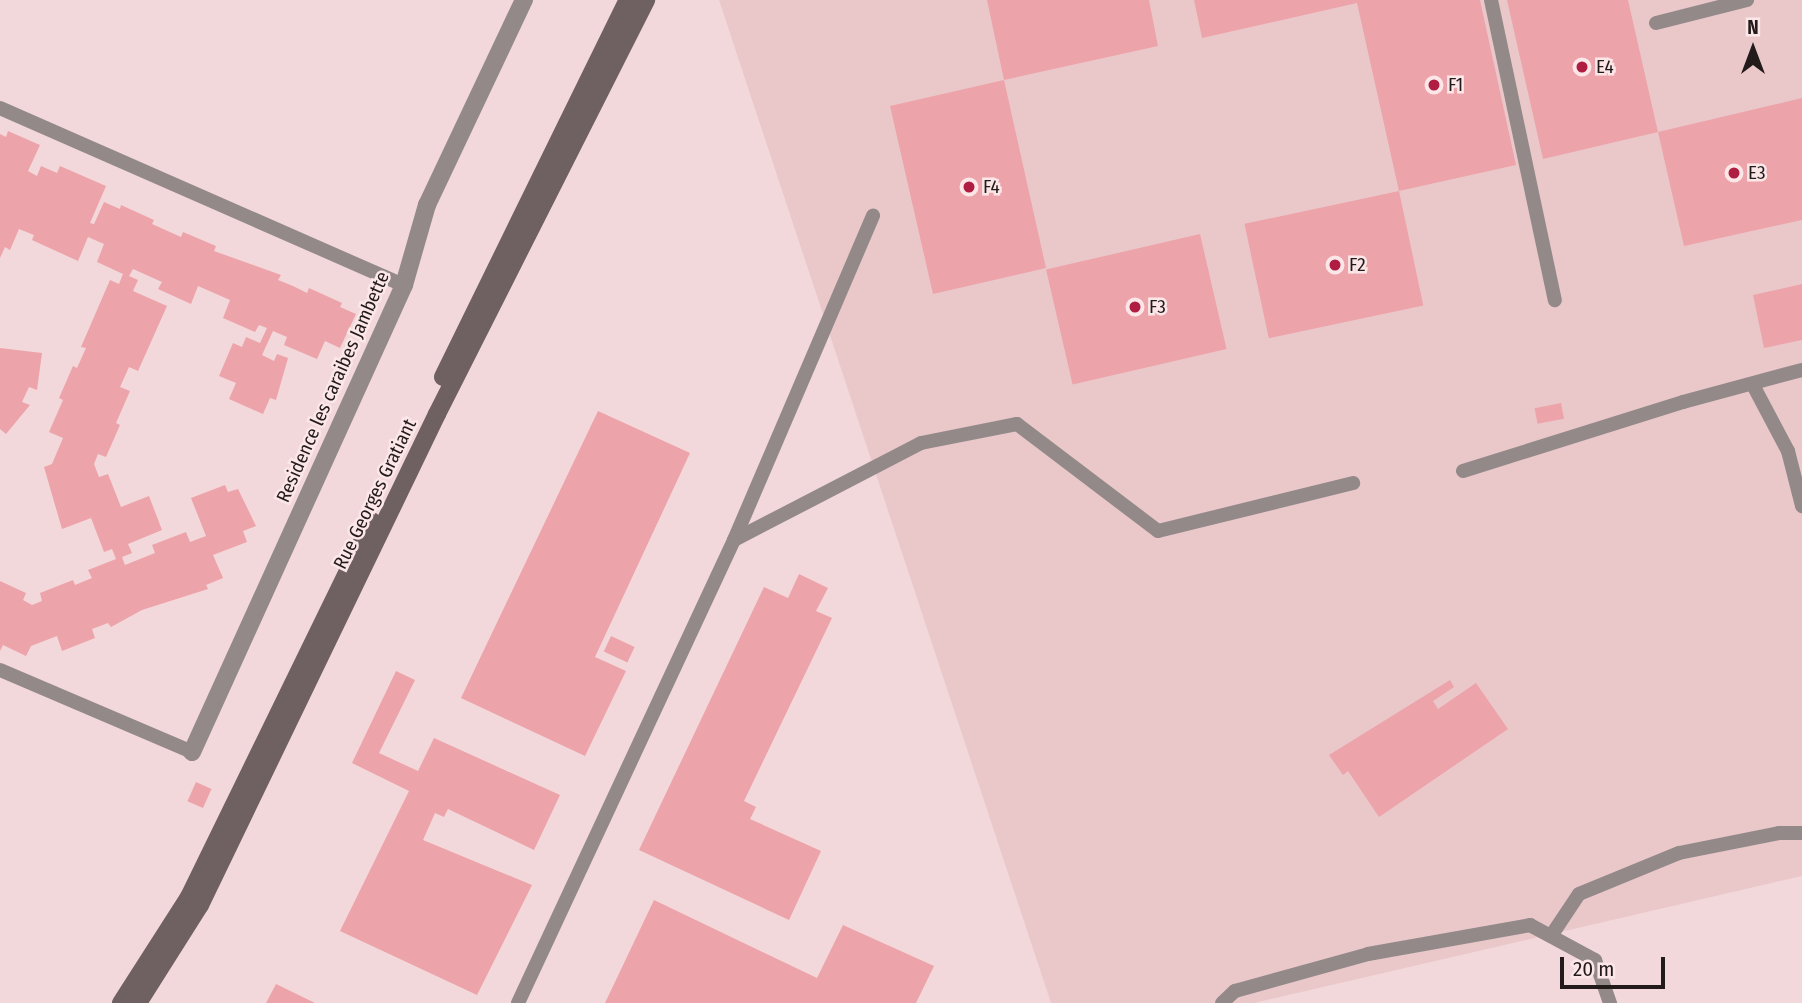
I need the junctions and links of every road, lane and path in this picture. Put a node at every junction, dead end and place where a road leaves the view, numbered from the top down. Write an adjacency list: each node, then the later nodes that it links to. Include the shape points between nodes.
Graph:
1 (524, 0): 9 (street, Residence les caraibes Jambette, via 427,205)
2 (628, 0): 21 (main road, Rue Georges Gratiant, via 189,897)
3 (646, 0): 22 (main road, Rue Georges Gratiant, via 437,414 200,905)
4 (1491, 0): 10 (lane)
5 (1747, 0): 6 (lane)
6 (1656, 23)
7 (0, 108): 9 (lane)
8 (873, 216): 16 (lane)
9 (404, 285): 18 (street, Residence les caraibes Jambette)
10 (1555, 300)
11 (1802, 370): 12 (lane)
12 (1753, 385): 13 (lane, via 1683,402); 15 (lane, via 1788,451)
13 (1463, 471)
14 (1353, 483): 16 (lane, via 1158,531 1017,424 921,443)
15 (1802, 506)
16 (734, 540): 23 (lane)
17 (0, 670): 18 (lane)
18 (192, 752)
19 (1802, 833): 20 (lane, via 1779,833 1679,853 1579,894)
20 (1551, 936): 24 (lane, via 1530,925 1368,954 1235,991); 25 (lane, via 1595,960)
21 (121, 1003)
22 (138, 1003)
23 (519, 1003)
24 (1222, 1003)
25 (1610, 1003)

